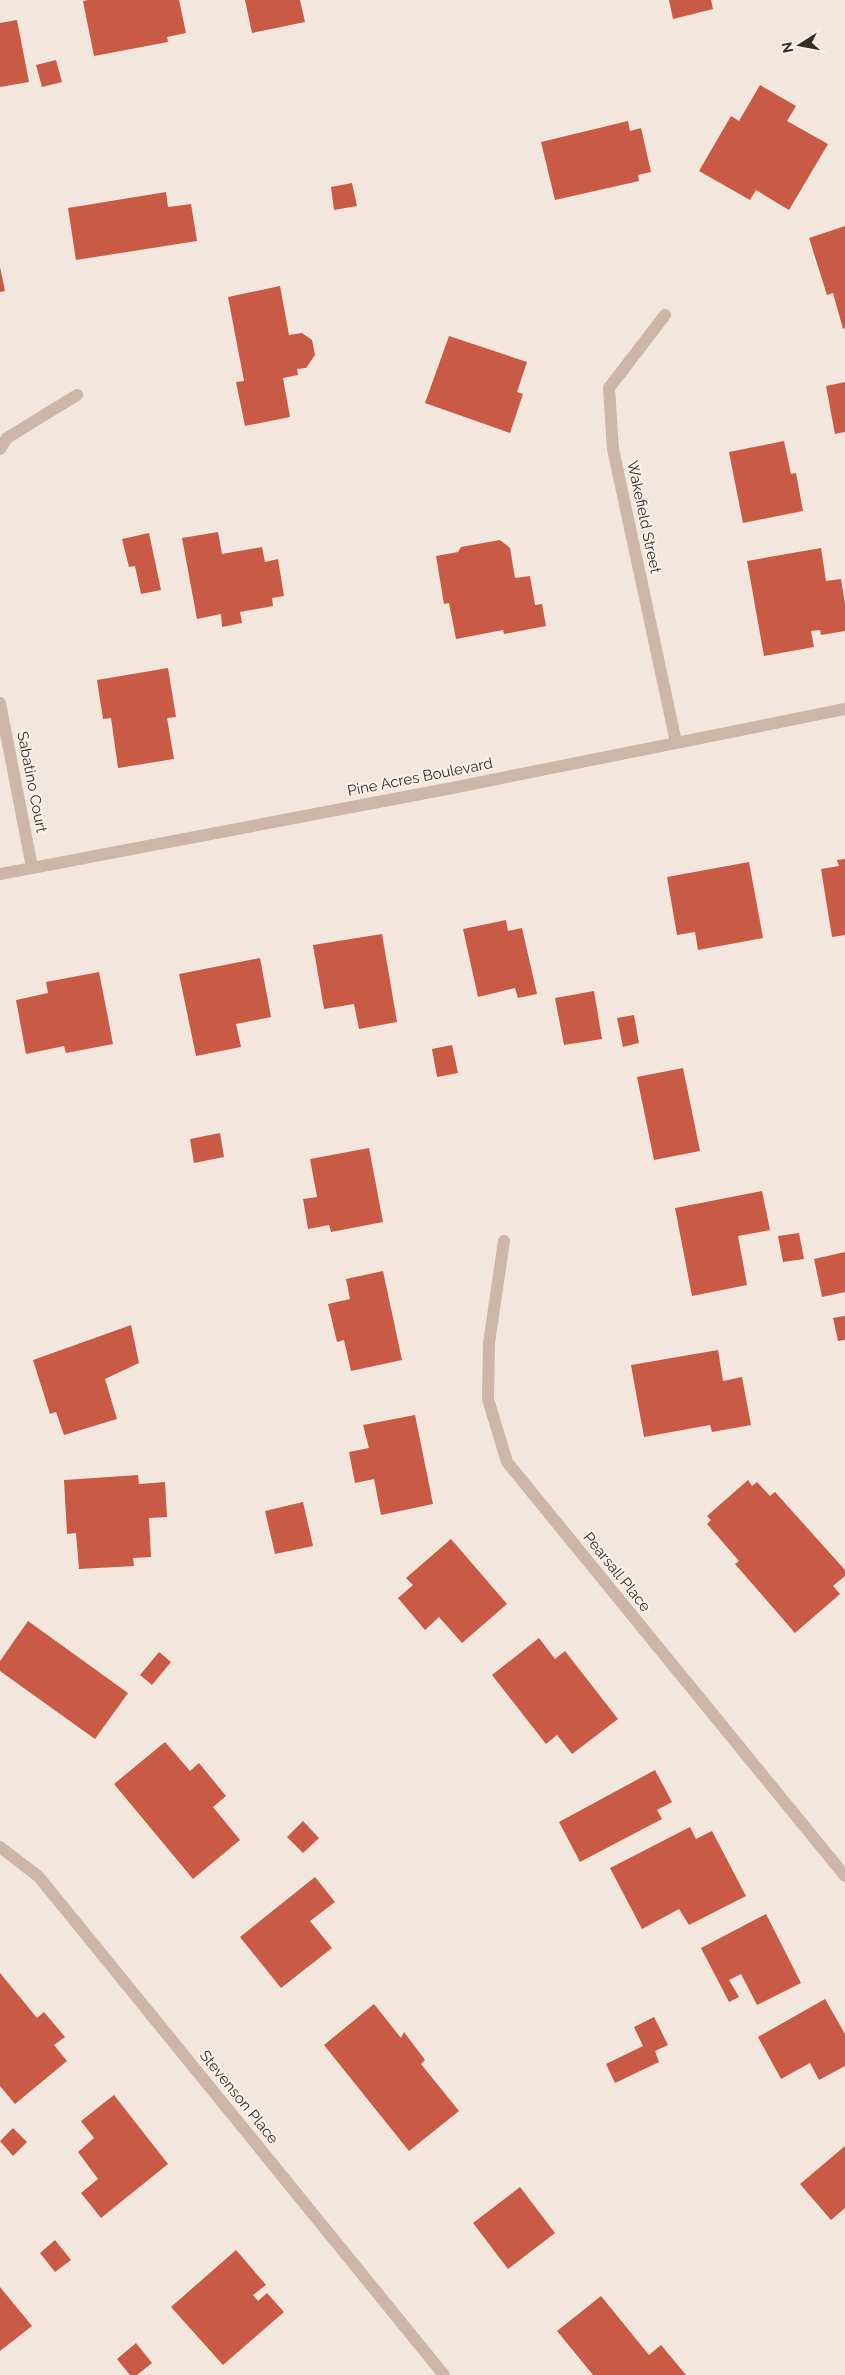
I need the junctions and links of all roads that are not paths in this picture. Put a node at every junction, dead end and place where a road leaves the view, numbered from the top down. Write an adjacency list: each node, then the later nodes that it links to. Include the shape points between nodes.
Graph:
1 (665, 315): 6 (street, Wakefield Street, via 609,388 613,449)
2 (77, 395): 3 (street, via 7,438)
3 (0, 449)
4 (0, 703): 7 (street, Sabatino Court)
5 (845, 709): 6 (street, Pine Acres Boulevard)
6 (676, 742): 7 (street, Pine Acres Boulevard)
7 (32, 867): 8 (street, Pine Acres Boulevard)
8 (0, 874)
9 (504, 1241): 11 (street, Pearsall Place, via 489,1343 488,1399 507,1462)
10 (0, 1847): 12 (street, Stevenson Place, via 39,1877)
11 (845, 1876)
12 (444, 2375)

